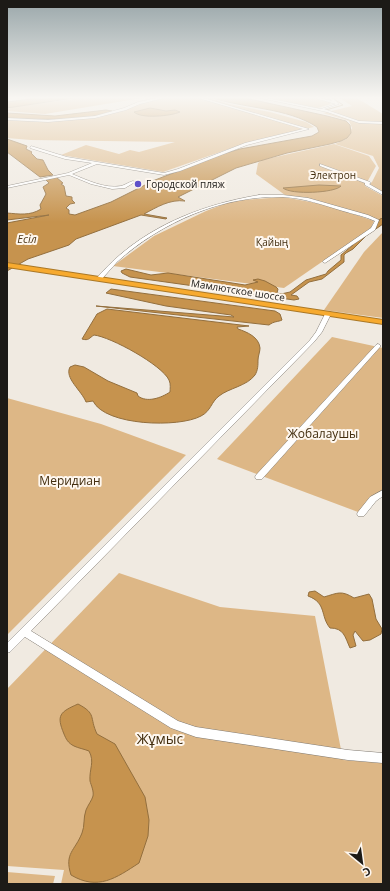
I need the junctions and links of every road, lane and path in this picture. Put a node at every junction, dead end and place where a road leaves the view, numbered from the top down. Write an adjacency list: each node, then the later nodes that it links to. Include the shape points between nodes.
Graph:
1 (267, 139): 3 (street, via 164,174)
2 (31, 147): 3 (street, via 66,158)
3 (96, 163): 5 (street)
4 (321, 165): 8 (street, via 367,184)
5 (68, 174): 6 (street, via 112,188 124,187); 7 (street)
6 (133, 182)
7 (7, 187)
8 (383, 194)
9 (325, 262): 11 (street, via 373,229 377,220 309,200 275,196 231,200 166,226 122,254)
10 (7, 265): 11 (highway, Мамлютское шоссе)
11 (98, 279): 12 (highway, Мамлютское шоссе)
12 (328, 314): 13 (highway, Мамлютское шоссе); 18 (street, via 312,341)
13 (383, 322)
14 (378, 346): 15 (street)
15 (259, 477)
16 (383, 493): 17 (street, via 373,499)
17 (361, 514)
18 (24, 631): 19 (street); 20 (street, via 175,725 196,732)
19 (7, 649)
20 (383, 758)

